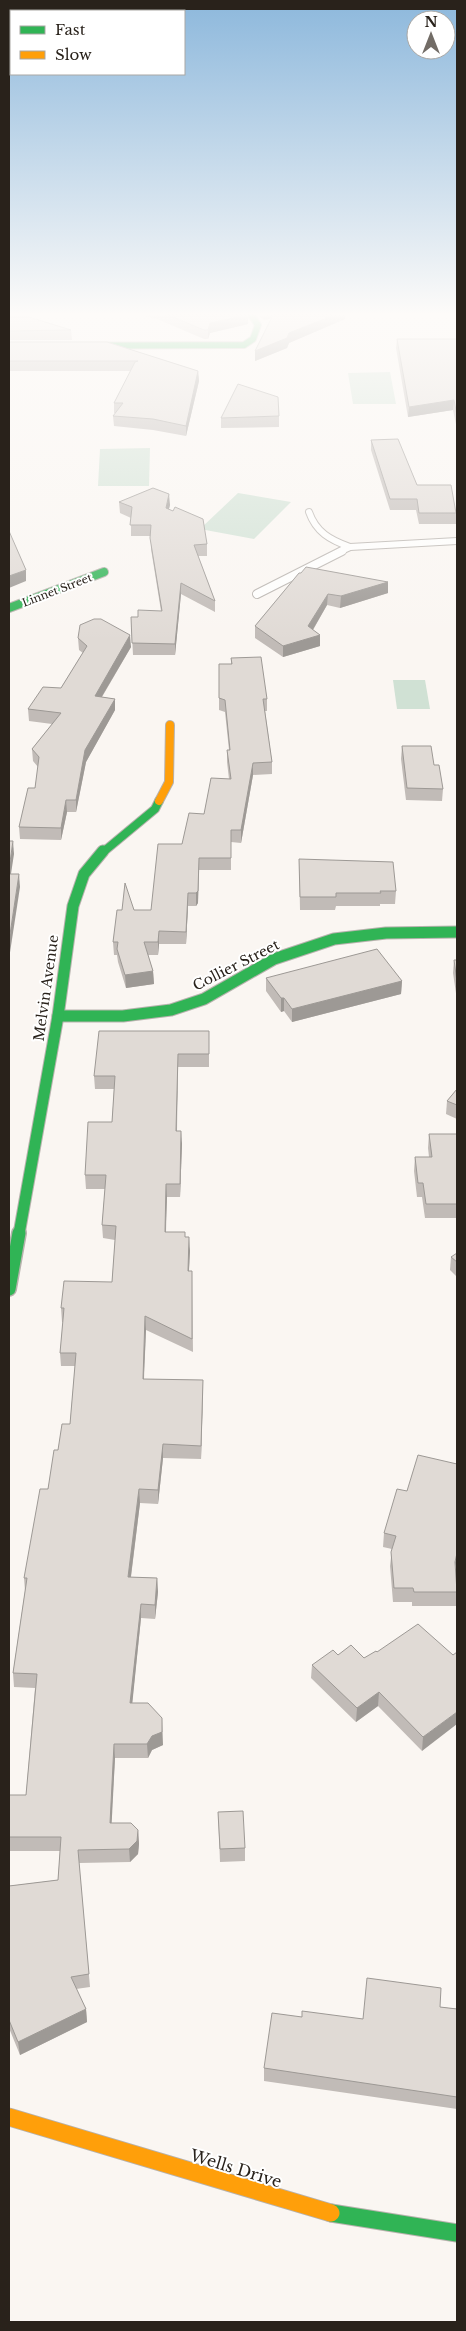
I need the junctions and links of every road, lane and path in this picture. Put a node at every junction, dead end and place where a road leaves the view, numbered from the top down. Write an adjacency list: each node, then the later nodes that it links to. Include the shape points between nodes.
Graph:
1 (309, 512): 3 (lane, via 313,526 336,542)
2 (457, 542): 3 (lane)
3 (350, 547): 5 (lane)
4 (104, 572): 6 (street, Linnet Street)
5 (257, 594)
6 (9, 608)
7 (170, 725): 9 (street, Melvin Avenue, via 169,782 155,809 104,850 84,874 73,906)
8 (457, 932): 9 (street, Collier Street, via 371,935 318,943 273,960 185,1007 133,1015)
9 (58, 1016): 10 (street, Melvin Avenue)
10 (9, 1289)
11 (9, 2117): 12 (street, Wells Drive, via 330,2213)
12 (457, 2233)

